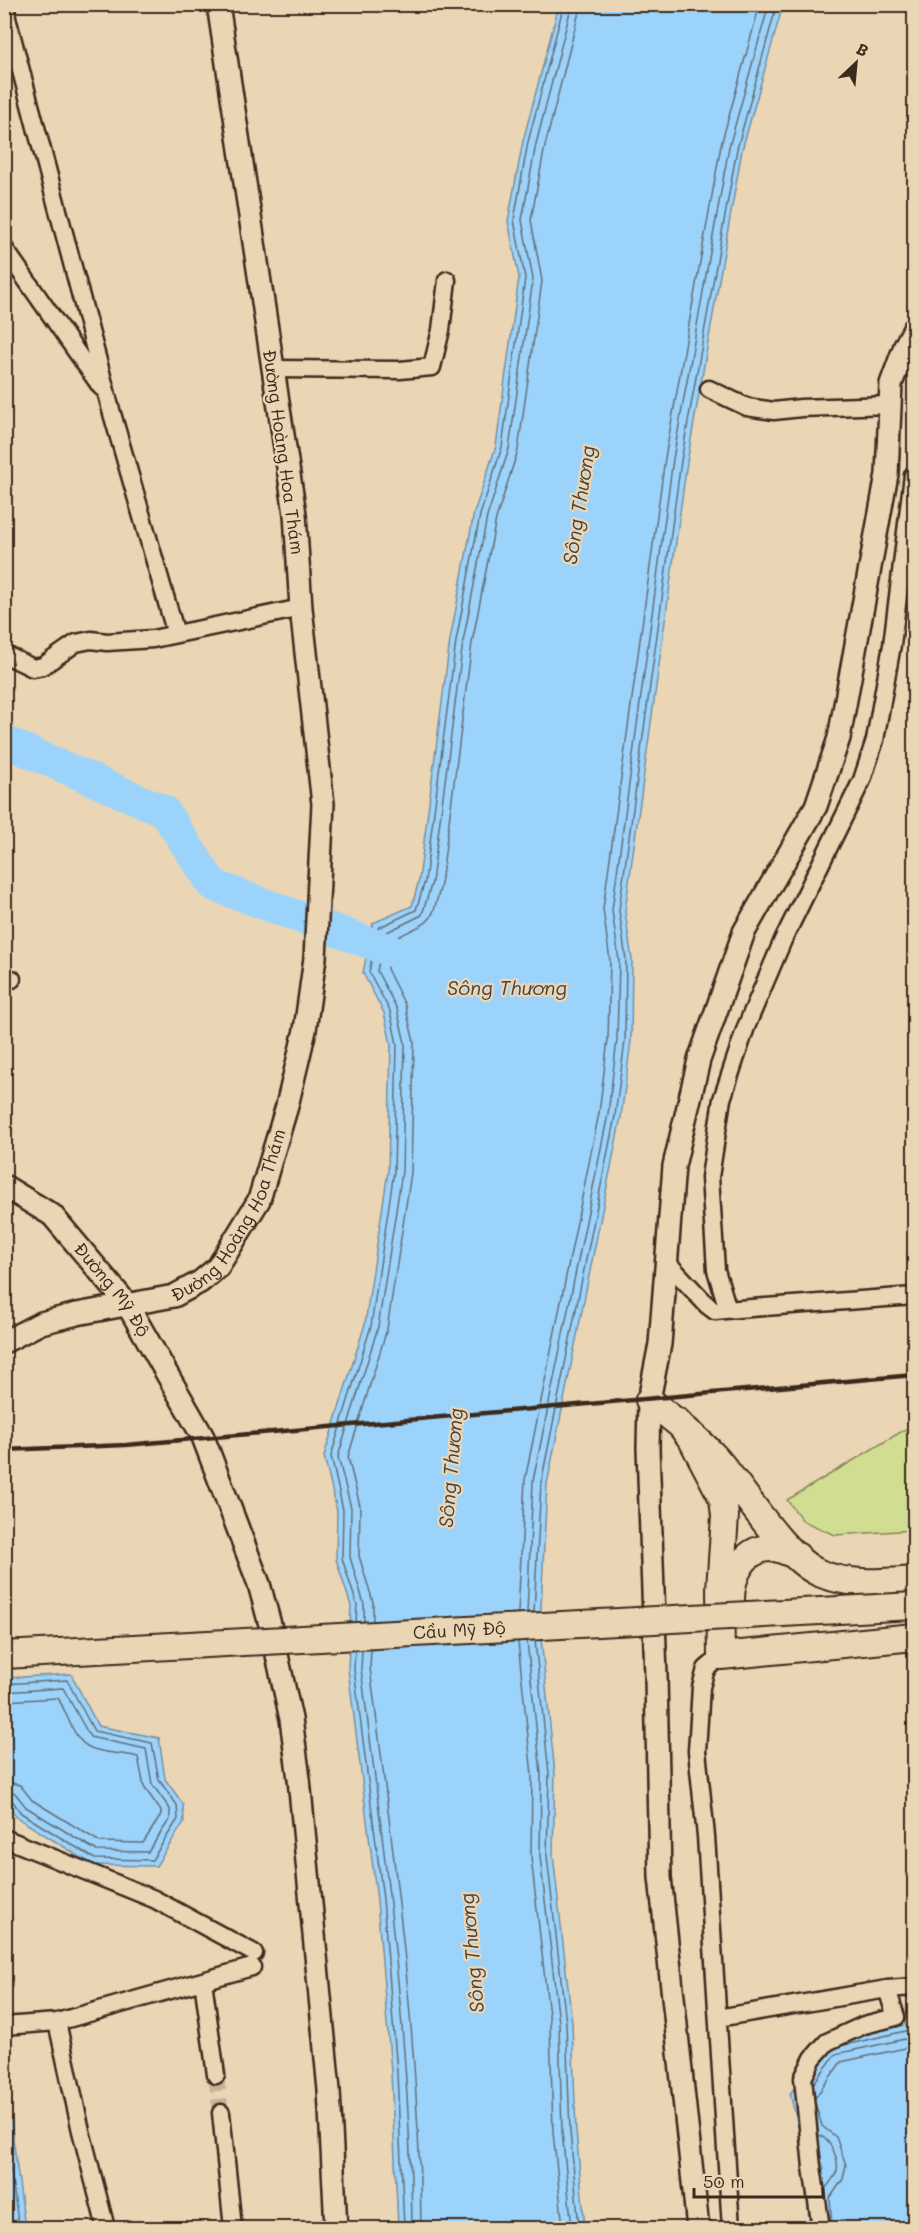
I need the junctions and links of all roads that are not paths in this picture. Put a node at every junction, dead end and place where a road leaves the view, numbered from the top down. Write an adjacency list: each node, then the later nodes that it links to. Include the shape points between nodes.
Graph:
1 (6, 4): 8 (street)
2 (218, 4): 6 (street, Đường Hoàng Hoa Thám)
3 (4, 248): 8 (street)
4 (447, 280): 6 (street, via 432,367)
5 (915, 328): 9 (street, via 891,384)
6 (273, 369): 12 (street, Đường Hoàng Hoa Thám, via 295,514)
7 (709, 389): 9 (street, via 747,407 774,411)
8 (108, 397): 13 (street)
9 (890, 405): 10 (street)
10 (887, 474): 11 (street); 16 (street, via 839,738 816,806 744,932 699,1060 674,1166)
11 (914, 475): 19 (street, via 875,740 862,780 783,940 746,1027 722,1099 710,1177 716,1270)
12 (301, 608): 13 (street); 18 (street, Đường Hoàng Hoa Thám, via 323,804 315,958 305,1030 287,1106 259,1200 218,1267 174,1296)
13 (176, 634): 14 (street, via 76,643 43,666 33,668)
14 (4, 654)
15 (4, 1186): 18 (street, Đường Mỹ Độ, via 52,1215)
16 (665, 1260): 19 (street, via 707,1305 715,1311); 21 (street, via 660,1344)
17 (915, 1296): 19 (street)
18 (127, 1304): 20 (street, Đường Hoàng Hoa Thám, via 41,1323); 40 (street, Đường Mỹ Độ, via 203,1437 259,1584 272,1632 299,1779 329,2090)
19 (725, 1310)
20 (4, 1342)
21 (649, 1400): 22 (main road); 41 (street, via 660,1877)
22 (678, 1422): 23 (main road, via 716,1457); 28 (main road, via 692,1440 723,1499 720,1589)
23 (798, 1556): 24 (main road, via 819,1573 848,1580); 28 (main road, via 768,1548 752,1554 737,1569 731,1590)
24 (915, 1580)
25 (915, 1606): 27 (main road, Cầu Mỹ Độ, bridge)
26 (915, 1638): 28 (main road)
27 (4, 1655)
28 (727, 1655): 33 (street, via 706,1670 697,1751)
29 (4, 1838): 30 (street, via 154,1899 253,1960)
30 (203, 1981): 34 (street); 36 (street)
31 (915, 1987): 32 (street)
32 (887, 1989): 33 (street); 43 (street, via 896,2017 864,2025 827,2042 803,2078)
33 (718, 2018): 42 (street)
34 (57, 2022): 35 (street); 38 (street)
35 (4, 2026)
36 (216, 2075)
37 (220, 2113): 39 (street)
38 (106, 2229)
39 (232, 2229)
40 (336, 2229)
41 (698, 2229)
42 (731, 2229)
43 (821, 2229)

